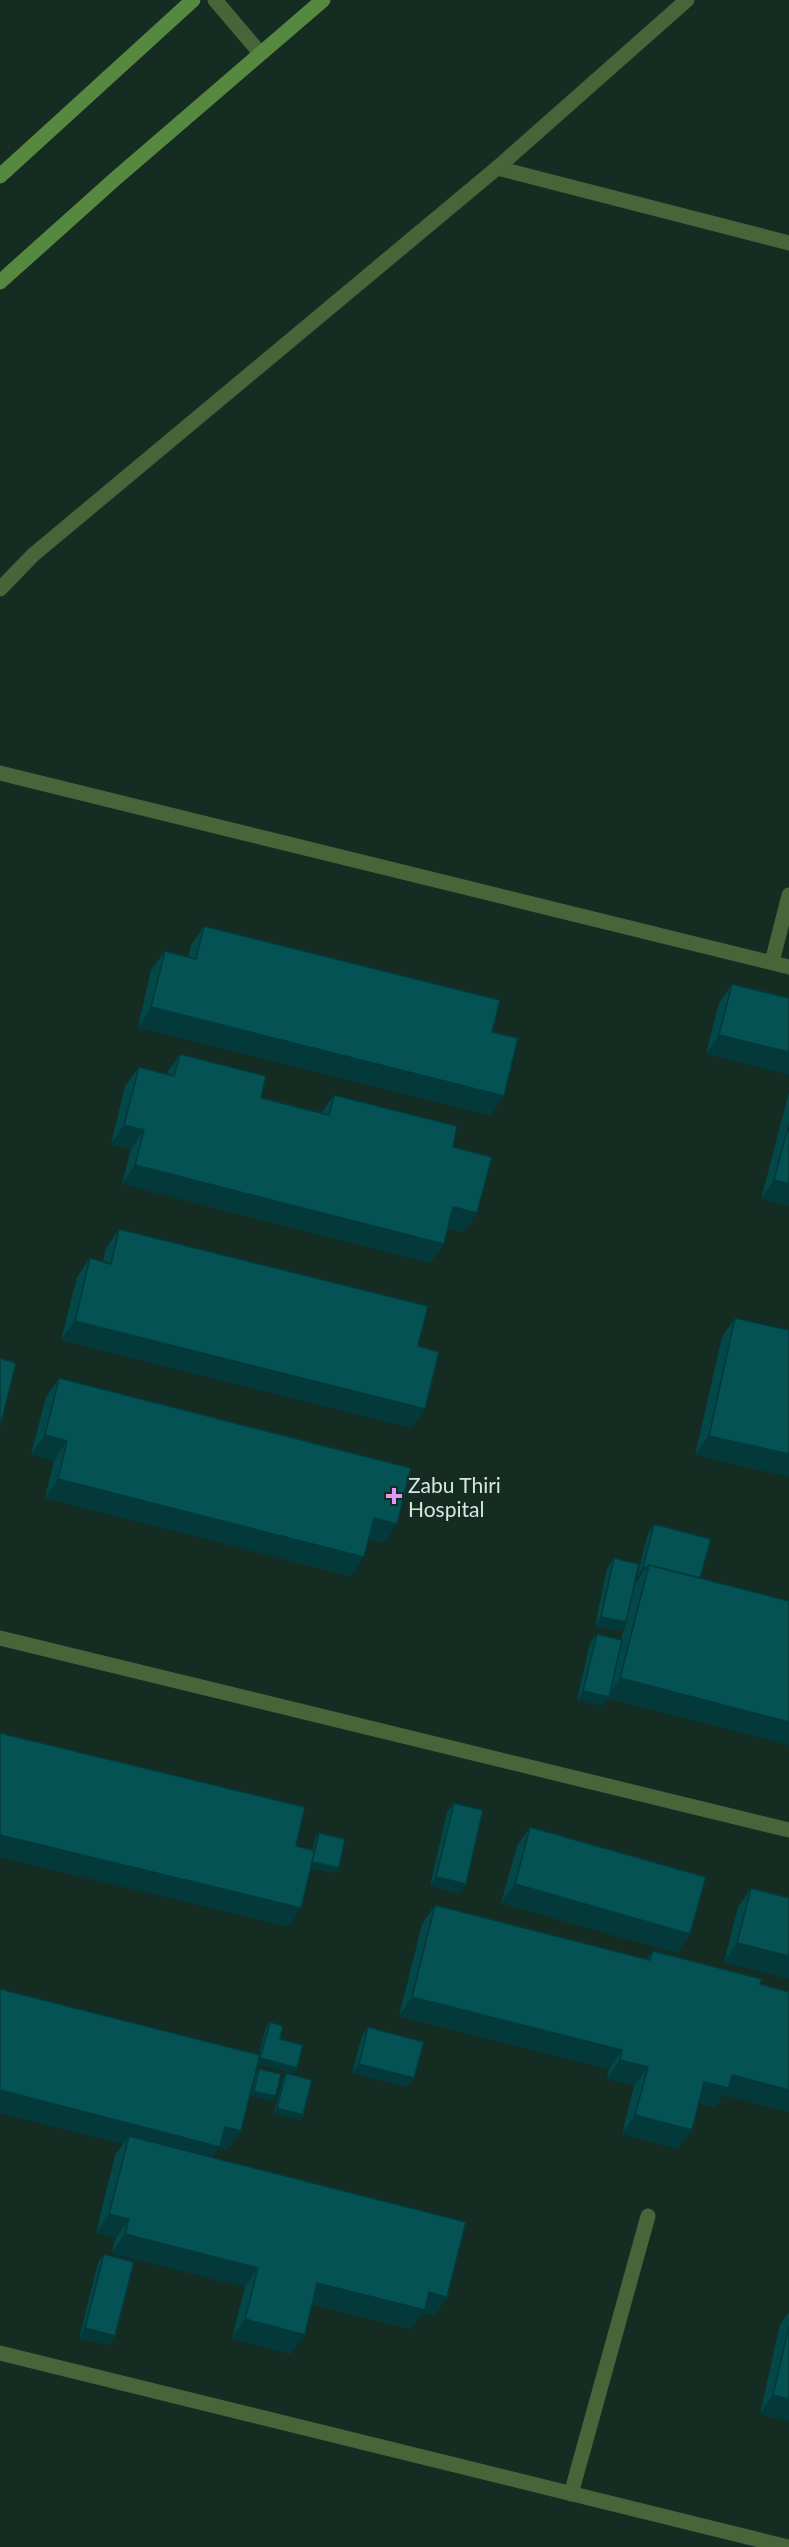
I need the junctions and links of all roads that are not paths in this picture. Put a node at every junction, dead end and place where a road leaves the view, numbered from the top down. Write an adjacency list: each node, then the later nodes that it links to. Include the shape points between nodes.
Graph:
1 (194, 0): 7 (main road)
2 (215, 0): 5 (street)
3 (323, 0): 5 (main road)
4 (687, 0): 6 (street)
5 (261, 53): 9 (main road)
6 (497, 168): 8 (street); 10 (street, via 33,555)
7 (0, 176)
8 (789, 243)
9 (0, 282)
10 (0, 589)
11 (0, 773): 13 (street)
12 (789, 895): 13 (street)
13 (772, 963): 14 (street)
14 (789, 967)
15 (0, 1638): 16 (street)
16 (789, 1830)
17 (648, 2216): 19 (street)
18 (0, 2354): 19 (street)
19 (571, 2494): 20 (street)
20 (788, 2547)

